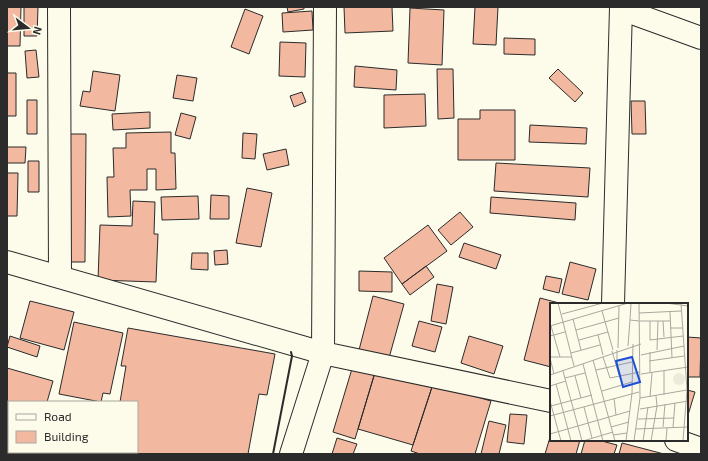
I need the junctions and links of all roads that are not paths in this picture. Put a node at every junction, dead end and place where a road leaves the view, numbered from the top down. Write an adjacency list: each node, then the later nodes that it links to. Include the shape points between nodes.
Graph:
1 (59, 7): 6 (street)
2 (325, 7): 8 (street)
3 (621, 8): 4 (street); 7 (street)
4 (701, 38)
5 (7, 262): 6 (street)
6 (60, 277): 8 (street)
7 (613, 303)
8 (323, 353): 9 (street); 12 (street)
9 (550, 401)
10 (679, 441): 11 (street)
11 (701, 448)
12 (291, 454)

